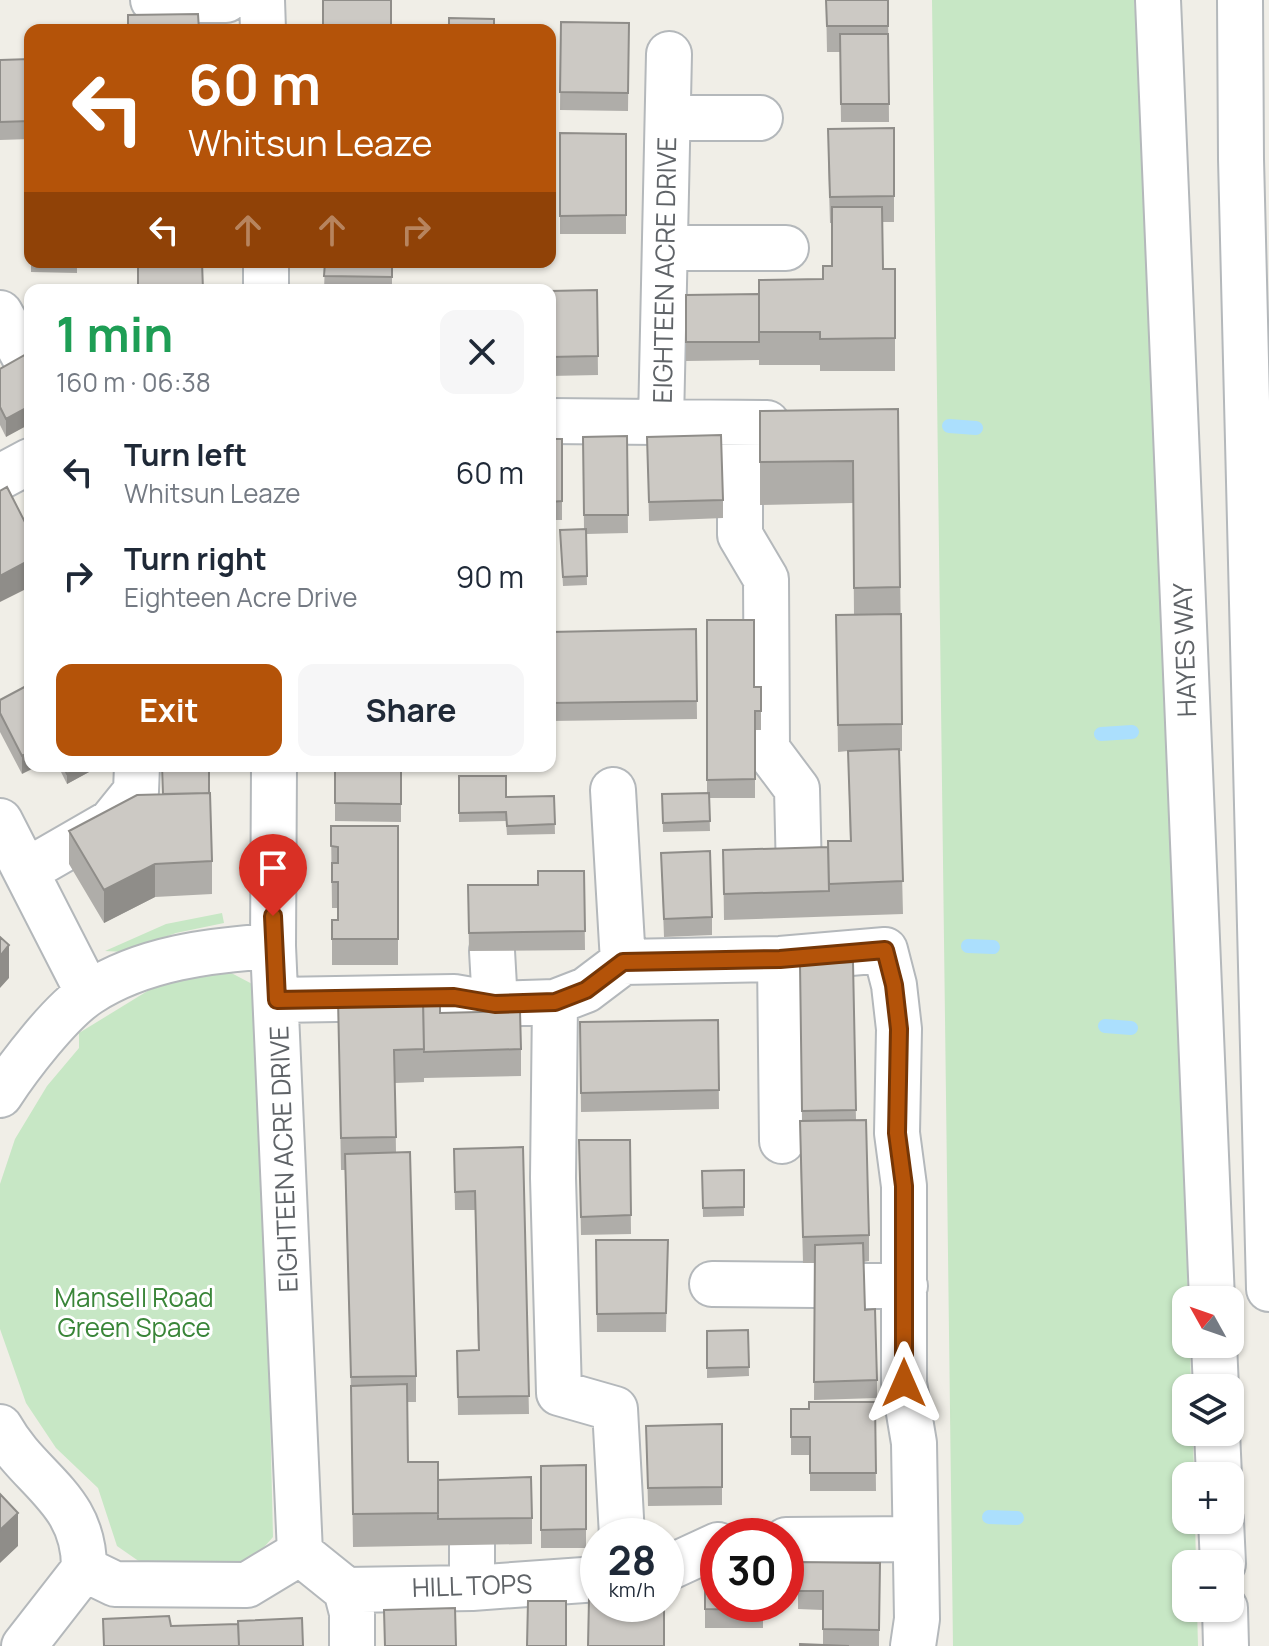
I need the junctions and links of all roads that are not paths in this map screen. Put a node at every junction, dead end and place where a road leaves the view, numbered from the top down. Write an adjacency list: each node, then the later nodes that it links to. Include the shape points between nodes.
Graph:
1 (153, 0): 2 (street)
2 (226, 0)
3 (262, 0): 6 (street)
4 (1158, 0): 38 (street, HAYES WAY)
5 (1240, 0): 39 (street)
6 (263, 24)
7 (669, 54): 8 (street, EIGHTEEN ACRE DRIVE)
8 (668, 118): 9 (street, EIGHTEEN ACRE DRIVE); 10 (street, EIGHTEEN ACRE DRIVE)
9 (760, 118)
10 (665, 248): 11 (street); 15 (street, EIGHTEEN ACRE DRIVE)
11 (786, 248)
12 (0, 313): 13 (street)
13 (24, 356)
14 (556, 421): 15 (street, EIGHTEEN ACRE DRIVE)
15 (661, 422): 16 (street, EIGHTEEN ACRE DRIVE)
16 (740, 423): 17 (street, EIGHTEEN ACRE DRIVE); 25 (street, via 740,535 766,579 767,749 797,789)
17 (810, 424)
18 (24, 464): 19 (street)
19 (0, 477)
20 (137, 772): 24 (street, via 136,791 111,822)
21 (274, 772): 27 (street, EIGHTEEN ACRE DRIVE)
22 (613, 790): 29 (street)
23 (0, 821): 24 (street)
24 (26, 871): 30 (street)
25 (799, 874)
26 (794, 945): 29 (street); 35 (street); 42 (street, via 885,950 894,985 899,1029 897,1133 904,1186 884,1286 914,1443)
27 (273, 946): 30 (street, via 175,958); 31 (street, EIGHTEEN ACRE DRIVE)
28 (492, 951): 33 (street)
29 (623, 962): 32 (street, via 586,990)
30 (88, 993): 34 (street, via 20,1065)
31 (277, 1000): 33 (street); 44 (street, EIGHTEEN ACRE DRIVE)
32 (555, 1002): 33 (street); 41 (street, via 566,1178 559,1393 615,1409)
33 (468, 1013)
34 (0, 1095)
35 (782, 1141)
36 (712, 1284): 37 (street)
37 (816, 1285)
38 (1211, 1286)
39 (1269, 1289)
40 (0, 1427): 45 (street, via 72,1511 85,1549)
41 (621, 1518)
42 (915, 1539): 43 (street); 51 (street)
43 (804, 1540)
44 (300, 1553): 45 (street, via 247,1585 115,1584); 47 (street)
45 (84, 1569): 49 (street)
46 (580, 1577): 47 (street, HILL TOPS, via 472,1567)
47 (346, 1590): 50 (street)
48 (1225, 1622): 52 (street)
49 (24, 1646)
50 (352, 1646)
51 (913, 1646)
52 (1226, 1646)

